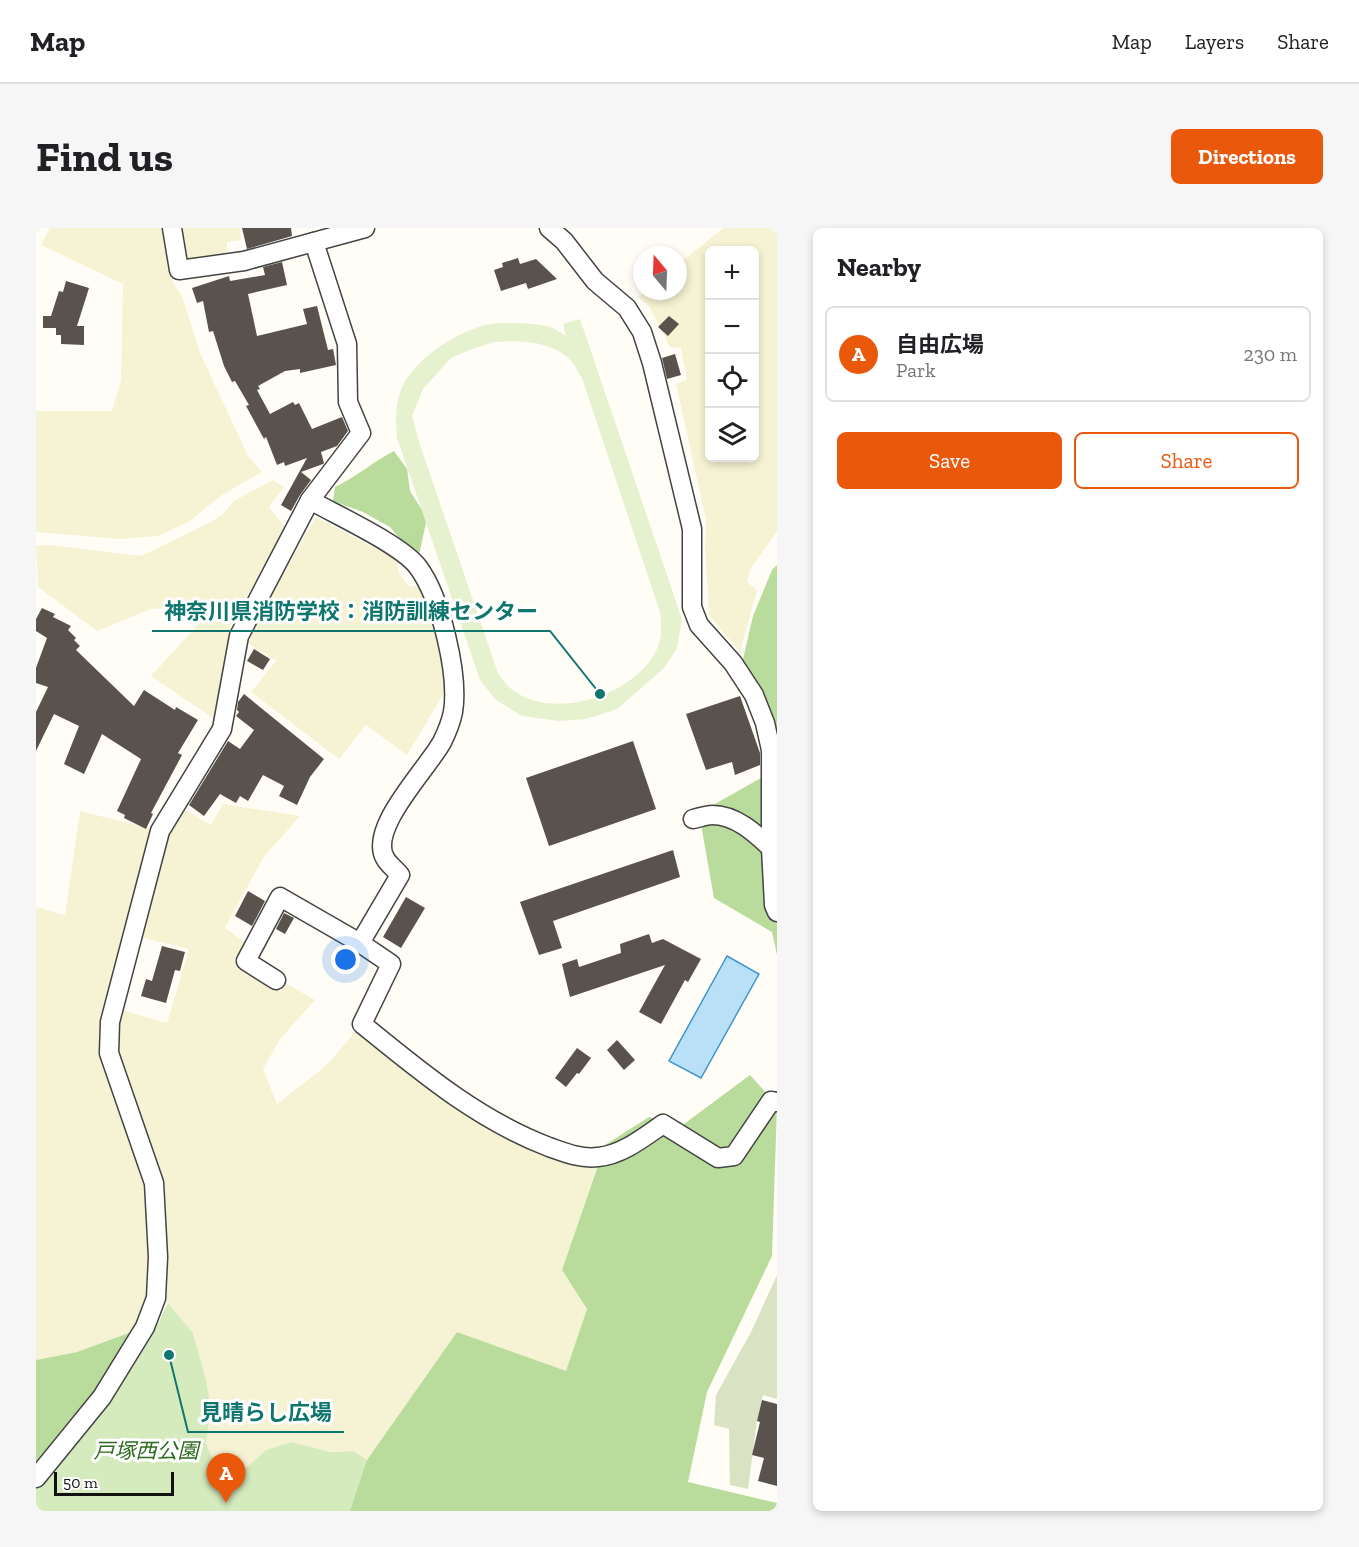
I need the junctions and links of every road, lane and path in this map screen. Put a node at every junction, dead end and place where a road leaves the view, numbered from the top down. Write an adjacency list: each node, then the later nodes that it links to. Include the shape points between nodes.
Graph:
1 (172, 228): 4 (street, via 179,270 243,261)
2 (365, 228): 4 (street)
3 (549, 228): 7 (street, via 595,281 627,308 642,332 692,529 692,607 699,625 733,663 754,695 765,723 771,750)
4 (314, 242): 5 (street, via 347,344 348,402 361,434)
5 (310, 500): 9 (street, via 399,550 418,567 446,635 454,678 453,713 442,742 387,823 382,842 384,857 400,875); 12 (street, via 239,636 222,729 160,831 110,1022 108,1053 154,1183 156,1298 145,1328 102,1397)
6 (693, 819): 7 (street, via 712,815 732,820 751,829)
7 (771, 848): 8 (street)
8 (777, 912)
9 (360, 943): 10 (street, via 280,897 246,961); 11 (street, via 391,964 362,1024 432,1081 522,1137 575,1156 600,1157 636,1142 663,1124 718,1158 734,1156 771,1101)
10 (276, 980)
11 (777, 1102)
12 (36, 1478)

